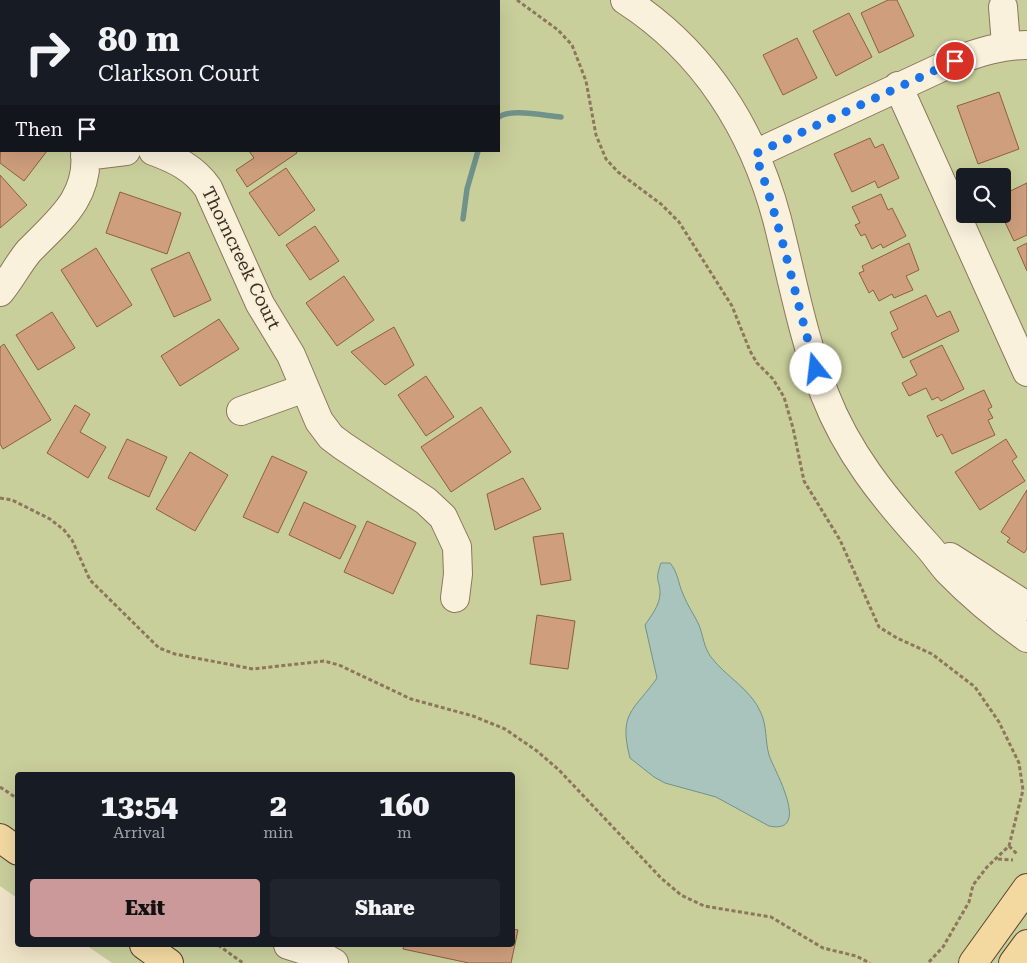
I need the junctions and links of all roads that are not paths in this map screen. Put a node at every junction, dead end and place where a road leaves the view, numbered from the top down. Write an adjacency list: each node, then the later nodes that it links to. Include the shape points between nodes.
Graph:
1 (625, 0): 8 (street, via 668,31 699,63 730,108)
2 (1003, 6): 3 (street)
3 (1016, 45): 4 (street, via 986,49)
4 (898, 86): 8 (street); 10 (street)
5 (106, 152): 7 (street)
6 (156, 152): 11 (street, Thorncreek Court, via 186,166 208,188 260,304 292,355)
7 (85, 153): 9 (street, via 81,190 72,207 18,264)
8 (755, 154): 13 (street, via 777,218 796,299 826,397 854,453 876,486)
9 (0, 292)
10 (1027, 372)
11 (305, 388): 12 (street); 14 (street, Thorncreek Court, via 319,421 331,437 426,500 443,517 457,547)
12 (242, 412)
13 (926, 544): 15 (street); 16 (street, via 960,583)
14 (455, 598)
15 (1027, 606)
16 (1027, 638)
17 (0, 838): 18 (main road)
18 (15, 849)
19 (1027, 888): 25 (main road)
20 (1027, 944): 26 (main road)
21 (147, 947): 23 (main road)
22 (294, 947): 24 (street)
23 (168, 963)
24 (334, 963)
25 (973, 963)
26 (1013, 963)

